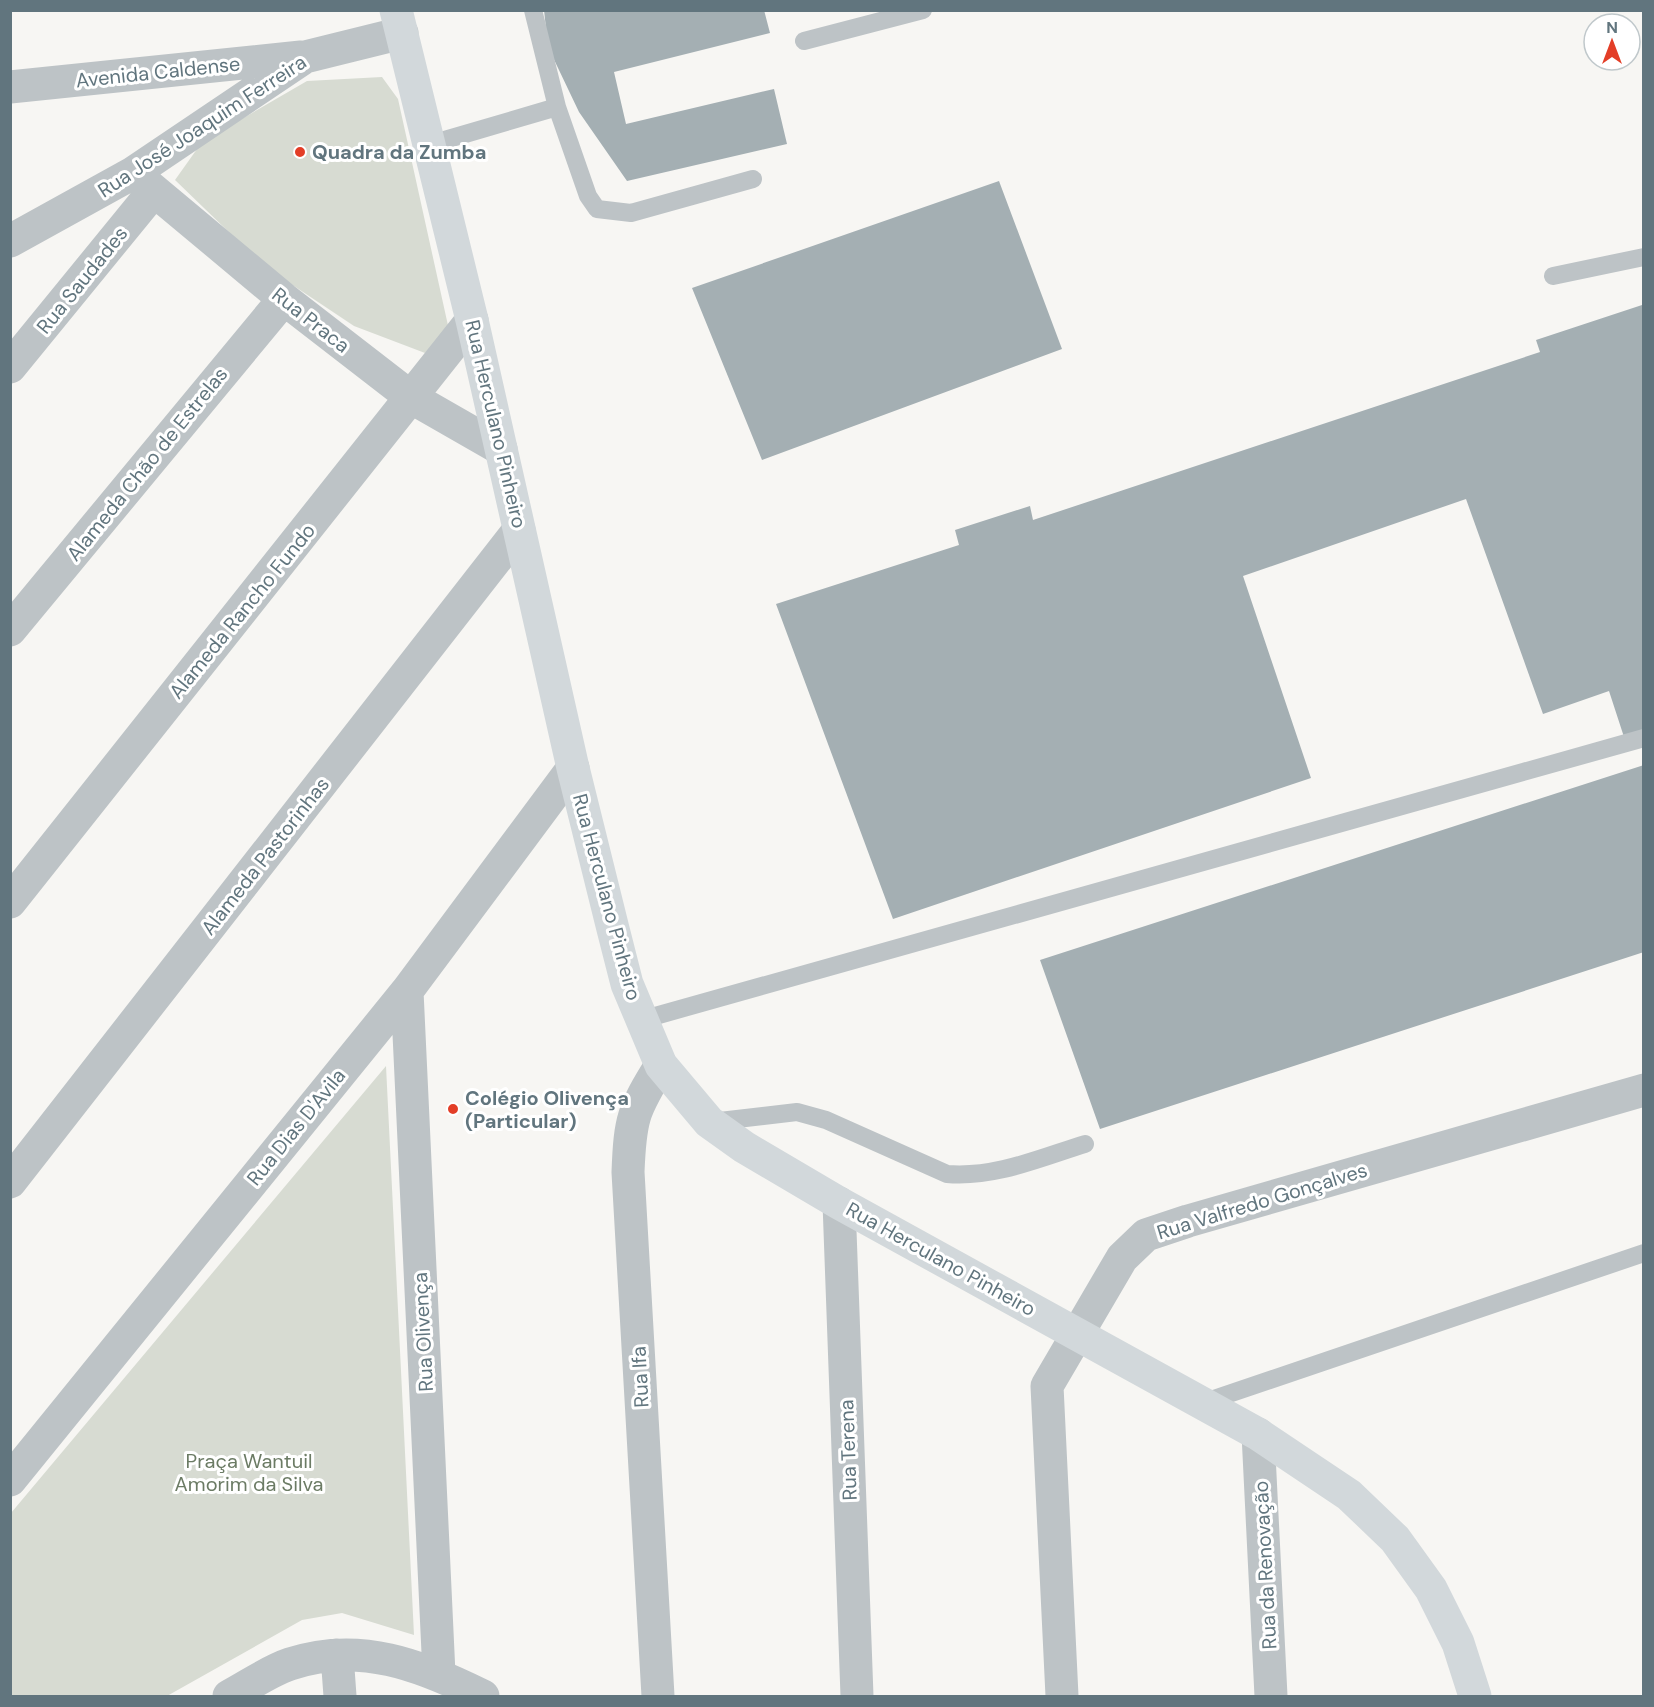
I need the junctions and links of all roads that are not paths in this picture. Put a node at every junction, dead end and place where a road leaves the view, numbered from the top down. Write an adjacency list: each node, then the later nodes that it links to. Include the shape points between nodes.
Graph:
1 (533, 10): 7 (lane)
2 (923, 10): 4 (lane)
3 (399, 22): 5 (street, Rua José Joaquim Ferreira); 8 (street, Rua Herculano Pinheiro)
4 (804, 41)
5 (305, 57): 6 (street, Avenida Caldense); 10 (street, Rua José Joaquim Ferreira)
6 (10, 87)
7 (557, 107): 8 (lane); 9 (lane, via 588,196 597,209 631,213)
8 (430, 144): 15 (street, Rua Herculano Pinheiro)
9 (753, 179)
10 (143, 182): 11 (street, Rua José Joaquim Ferreira); 14 (street, Rua Praca); 16 (street, Rua Saudades)
11 (10, 241)
12 (1644, 257): 13 (lane)
13 (1553, 276)
14 (284, 299): 17 (street, Rua Praca); 20 (street, Alameda Chão de Estrelas)
15 (472, 320): 17 (street, Alameda Rancho Fundo); 18 (street, Rua Herculano Pinheiro)
16 (10, 368)
17 (412, 398): 18 (street, Rua Praca); 23 (street, Alameda Rancho Fundo)
18 (501, 450): 19 (street, Rua Herculano Pinheiro)
19 (519, 530): 22 (street, Rua Herculano Pinheiro); 30 (street, Alameda Pastorinhas)
20 (10, 630)
21 (1644, 738): 25 (lane)
22 (573, 768): 24 (street, Rua Dias D'Avila); 25 (street, Rua Herculano Pinheiro, via 627,984)
23 (10, 902)
24 (407, 991): 36 (street, Rua Dias D'Avila); 38 (street, Rua Olivença)
25 (641, 1020): 26 (street, Rua Herculano Pinheiro)
26 (661, 1065): 28 (street, Rua Herculano Pinheiro); 42 (street, Rua Ifa, via 638,1102 630,1128 628,1172)
27 (1644, 1090): 33 (street, Rua Valfredo Gonçalves, via 1146,1235 1122,1258)
28 (709, 1122): 29 (lane, via 797,1112 826,1120 947,1174 999,1171); 31 (street, Rua Herculano Pinheiro)
29 (1085, 1144)
30 (10, 1182)
31 (839, 1203): 33 (street, Rua Herculano Pinheiro); 43 (street, Rua Terena)
32 (1644, 1253): 34 (lane)
33 (1077, 1334): 34 (street, Rua Herculano Pinheiro); 44 (street, Rua Valfredo Gonçalves, via 1047,1386)
34 (1202, 1403): 35 (street, Rua Herculano Pinheiro)
35 (1258, 1434): 45 (street, Rua da Renovação); 46 (street, Rua Herculano Pinheiro, via 1348,1495 1395,1539 1431,1590 1458,1643)
36 (10, 1480)
37 (337, 1655): 38 (street, via 389,1658); 39 (street, via 289,1664); 40 (street)
38 (439, 1674): 41 (street)
39 (229, 1696)
40 (340, 1696)
41 (483, 1696)
42 (658, 1696)
43 (857, 1696)
44 (1062, 1696)
45 (1271, 1696)
46 (1475, 1696)

